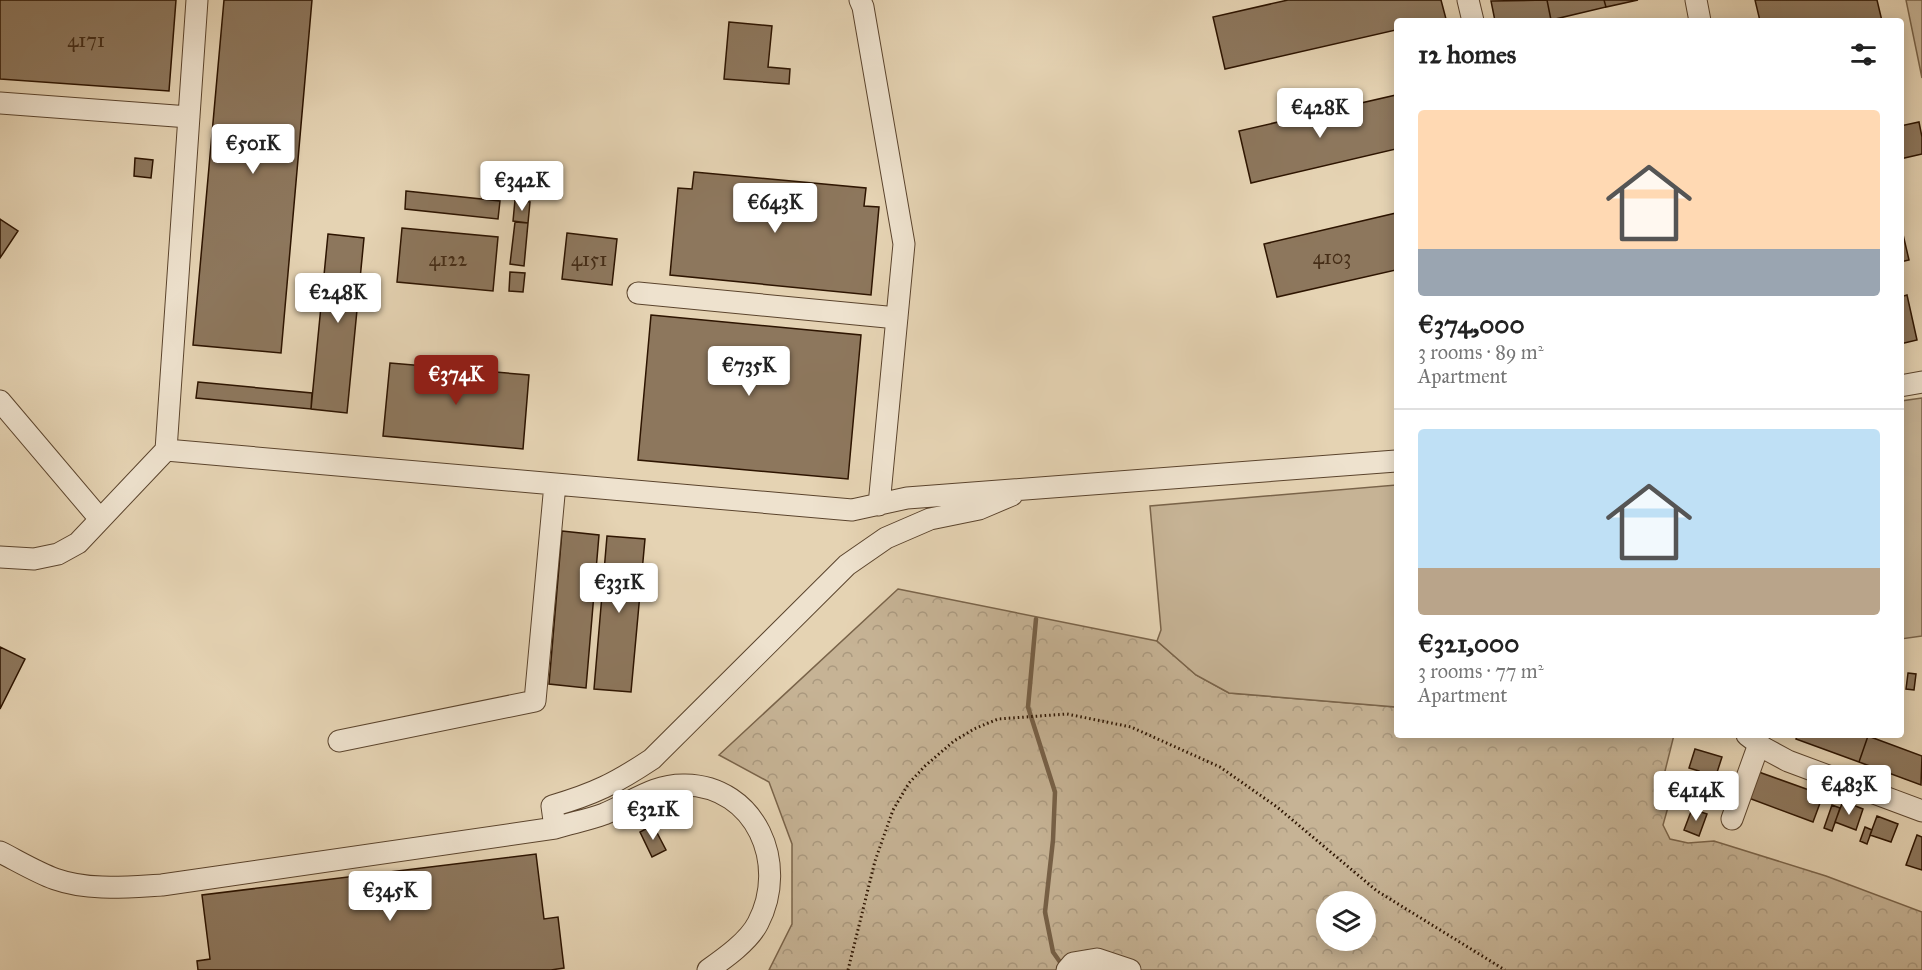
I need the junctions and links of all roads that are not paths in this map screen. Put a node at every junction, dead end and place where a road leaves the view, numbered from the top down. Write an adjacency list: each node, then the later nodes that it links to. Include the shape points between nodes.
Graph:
1 (197, 0): 8 (street)
2 (860, 0): 10 (street, via 904,244)
3 (1468, 0): 5 (street)
4 (1696, 0): 6 (street)
5 (1472, 18)
6 (1699, 18)
7 (0, 103): 8 (street)
8 (189, 117): 14 (street)
9 (638, 293): 10 (street)
10 (897, 318): 18 (street)
11 (1922, 382): 12 (street)
12 (1904, 385)
13 (0, 401): 19 (street)
14 (166, 450): 16 (street); 19 (street)
15 (1394, 461): 17 (street)
16 (555, 484): 18 (street, via 852,510); 22 (street, via 535,701)
17 (1032, 488): 18 (street, via 907,498); 25 (street, via 979,509 930,519 886,538 847,565 652,759 616,782 552,806)
18 (879, 505)
19 (100, 519): 20 (street, via 78,543 58,554 34,559)
20 (0, 557)
21 (1753, 740): 23 (street, via 1788,761); 24 (street)
22 (339, 741)
23 (1922, 811)
24 (1731, 819)
25 (555, 828): 26 (street, via 119,888 55,879); 27 (street, via 603,815 650,791 684,784 711,788 733,798 765,839 768,898 757,925 732,953)
26 (0, 852)
27 (708, 970)
28 (1067, 970): 29 (street, via 1073,963 1097,959)
29 (1130, 970)

